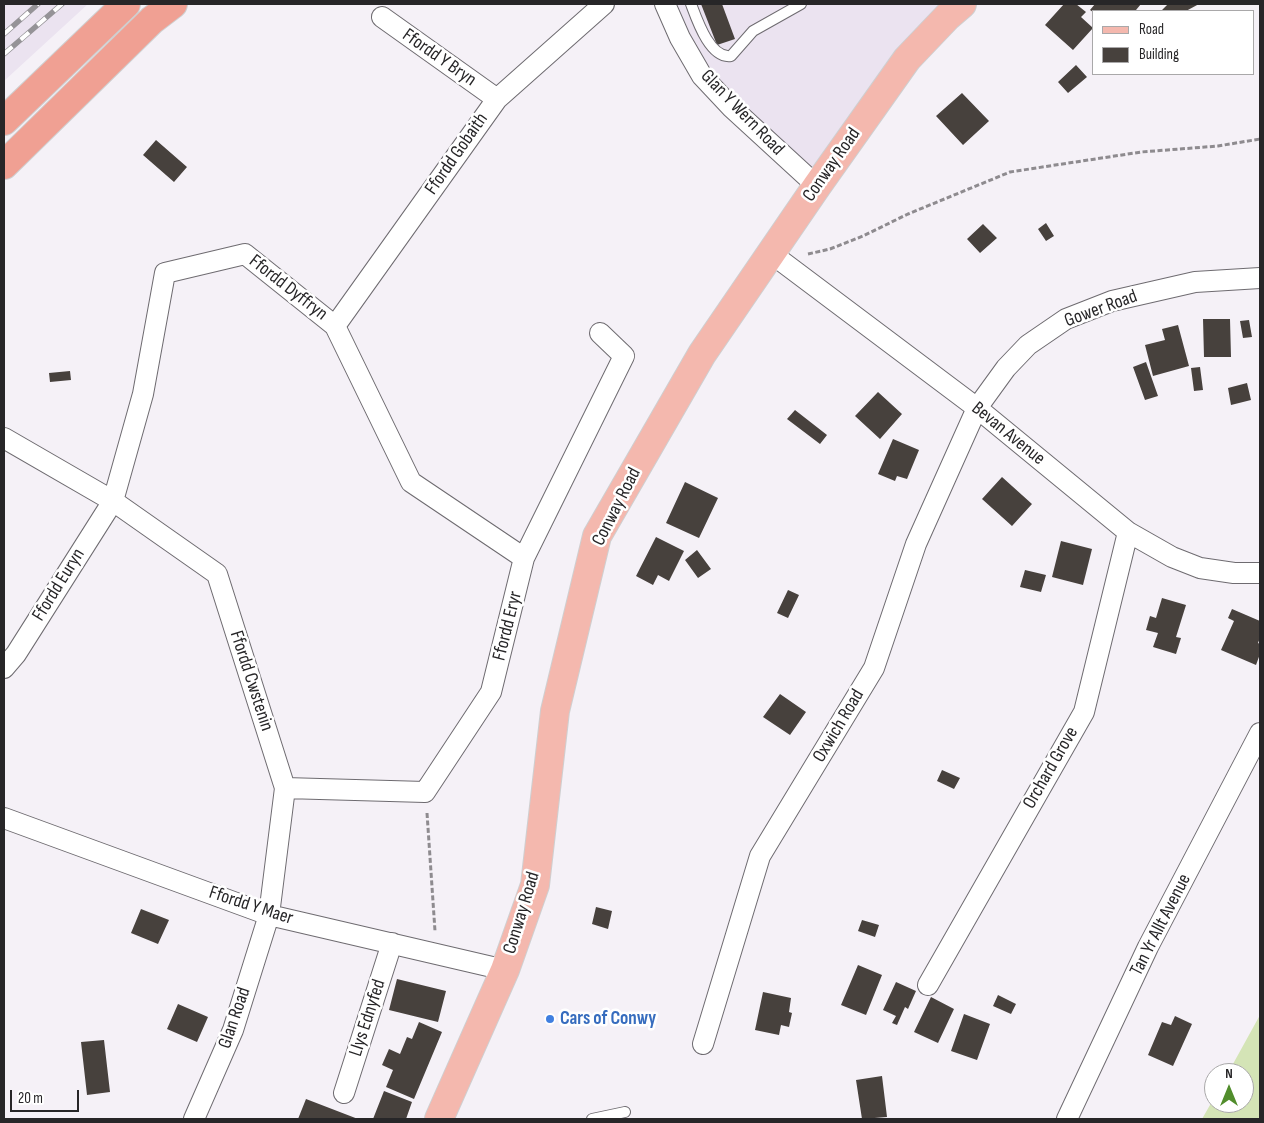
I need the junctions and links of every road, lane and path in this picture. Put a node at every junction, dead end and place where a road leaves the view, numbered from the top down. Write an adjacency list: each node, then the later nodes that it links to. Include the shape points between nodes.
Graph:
1 (126, 4): 10 (highway)
2 (173, 4): 12 (highway, via 152,20)
3 (604, 4): 9 (street, Ffordd Gobaith)
4 (664, 4): 13 (street, Glan Y Wern Road, via 702,76)
5 (691, 4): 6 (lane, via 707,40 721,56 726,57 732,56 753,31)
6 (801, 4)
7 (962, 4): 13 (main road, Conway Road, via 907,59)
8 (382, 17): 9 (street, Ffordd Y Bryn)
9 (497, 99): 16 (street, Ffordd Gobaith)
10 (4, 121)
11 (1260, 139): 14 (path, via 1141,152 1010,172 830,249)
12 (4, 165)
13 (817, 186): 14 (main road, Conway Road)
14 (776, 257): 18 (street, Bevan Avenue); 32 (main road, Conway Road, via 702,354 597,536 556,711 534,884)
15 (1260, 278): 18 (street, Gower Road, via 1195,282 1112,301 1066,319 1028,345 1006,368)
16 (335, 326): 20 (street, Ffordd Dyffryn, via 245,254 166,273 143,394); 22 (street, Ffordd Dyffryn, via 412,482)
17 (600, 334): 22 (street, Ffordd Eryr, via 624,356)
18 (977, 408): 21 (street, Bevan Avenue); 34 (street, Oxwich Road, via 916,544 874,668 760,856)
19 (4, 438): 20 (street, Ffordd Cwstenin)
20 (112, 500): 24 (street, Ffordd Euryn, via 16,654); 26 (street, Ffordd Cwstenin, via 217,574)
21 (1128, 532): 23 (street, Bevan Avenue, via 1172,557 1200,568 1234,574); 33 (street, Orchard Grove, via 1084,712)
22 (524, 558): 27 (street, Ffordd Eryr, via 491,692)
23 (1260, 572)
24 (4, 668)
25 (1260, 732): 40 (street, Tan Yr Allt Avenue, via 1148,947)
26 (285, 788): 27 (street); 29 (street, Ffordd Cwstenin)
27 (425, 792): 31 (path)
28 (4, 818): 29 (street, Ffordd Y Maer)
29 (269, 914): 30 (street, Ffordd Y Maer); 37 (street, Glan Road, via 233,1030)
30 (392, 943): 31 (street, Ffordd Y Maer); 35 (street, Llys Ednyfed)
31 (437, 953): 32 (street, Ffordd Y Maer)
32 (505, 970): 38 (main road, Conway Road)
33 (928, 985)
34 (703, 1044)
35 (344, 1094)
36 (625, 1112): 39 (lane)
37 (194, 1119)
38 (439, 1119)
39 (592, 1119)
40 (1067, 1119)

